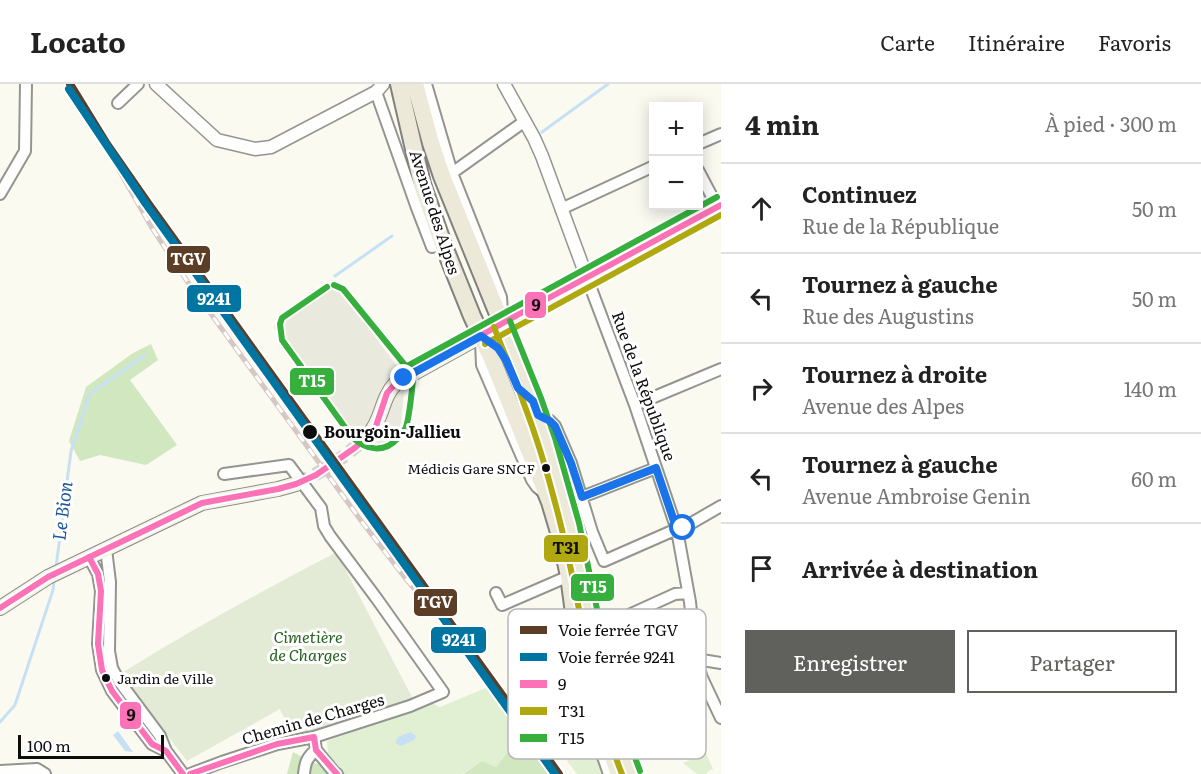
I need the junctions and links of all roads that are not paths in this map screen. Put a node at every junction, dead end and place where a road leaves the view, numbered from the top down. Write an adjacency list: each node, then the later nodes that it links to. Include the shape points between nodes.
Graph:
1 (26, 84): 14 (street, via 25,151)
2 (138, 84): 7 (street)
3 (156, 84): 6 (street, via 217,140 255,149 272,147)
4 (426, 84): 12 (street, Avenue des Alpes)
5 (504, 84): 8 (street, Rue de la République)
6 (394, 86): 17 (main road, Avenue des Alpes); 17 (street, via 417,208 432,247); 19 (main road, Avenue des Alpes, via 430,143)
7 (118, 104)
8 (525, 121): 12 (street); 16 (street, Rue de la République)
9 (721, 134): 10 (street)
10 (703, 142)
11 (649, 168): 16 (street)
12 (452, 173): 19 (street, Avenue des Alpes, via 501,297)
13 (703, 177): 15 (street)
14 (0, 194)
15 (720, 208): 18 (main road)
16 (561, 210): 18 (street, Rue de la République)
17 (443, 244): 20 (main road, Avenue des Alpes)
18 (587, 278): 19 (main road); 22 (street, Rue de la République)
19 (502, 324): 20 (main road); 23 (main road, Avenue des Alpes)
20 (481, 336): 23 (main road, Avenue des Alpes, via 498,348 518,388); 24 (main road, via 396,383 387,393); 33 (main road, Avenue des Alpes, via 547,495 561,538)
21 (721, 369): 22 (street)
22 (635, 405): 25 (street, Rue de la République)
23 (536, 408): 28 (street, Avenue des Alpes, via 555,426); 40 (main road, Avenue des Alpes, via 570,525)
24 (370, 433)
25 (656, 468): 28 (street); 30 (street, Rue de la République)
26 (224, 474): 47 (street, Chemin de Charges, via 289,465 321,508 324,526 443,692)
27 (296, 484): 31 (main road, via 202,503)
28 (582, 497): 30 (street, Avenue des Alpes, via 604,561)
29 (721, 506): 30 (street)
30 (677, 530): 35 (street, Rue de la République)
31 (106, 549): 32 (main road); 49 (street, via 112,668 160,736)
32 (89, 557): 37 (main road); 49 (street, via 101,591 98,644 102,670 112,691 152,744)
33 (562, 579): 34 (street, via 502,605); 36 (main road, Avenue des Alpes)
34 (496, 593)
35 (688, 593): 41 (street, via 675,594); 42 (street, Rue de la République)
36 (573, 606): 38 (street); 39 (main road, Avenue des Alpes)
37 (0, 608)
38 (572, 609)
39 (573, 609)
40 (585, 609)
41 (642, 609)
42 (690, 609)
43 (706, 661): 44 (street)
44 (721, 663)
45 (706, 686): 46 (street, Rue de la République)
46 (721, 718)
47 (314, 737): 48 (street); 56 (street, Chemin de Charges, via 277,744)
48 (316, 750): 57 (street, via 308,757); 58 (street)
49 (166, 751): 55 (street)
50 (604, 759): 59 (street)
51 (614, 759): 60 (main road)
52 (626, 759): 61 (main road)
53 (0, 771): 54 (street, via 37,769)
54 (45, 774)
55 (183, 774)
56 (190, 774)
57 (304, 774)
58 (337, 774)
59 (609, 774)
60 (619, 774)
61 (632, 774)

